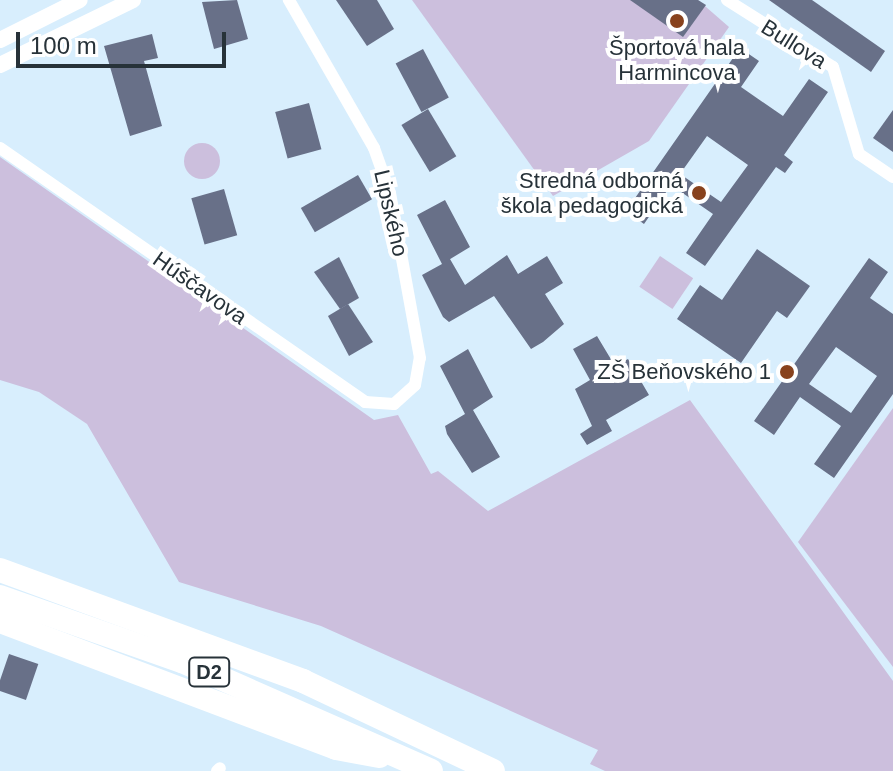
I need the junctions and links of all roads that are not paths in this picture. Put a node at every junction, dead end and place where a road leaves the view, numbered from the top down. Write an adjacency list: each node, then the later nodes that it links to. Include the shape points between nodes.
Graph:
1 (80, 0): 5 (street)
2 (133, 0): 6 (street)
3 (289, 0): 9 (street, Lipského, via 386,178 420,358)
4 (727, 0): 8 (street, Bullova, via 833,67 859,154)
5 (0, 40)
6 (0, 65)
7 (0, 148): 9 (street, Húščavova, via 365,402 394,404)
8 (893, 177)
9 (406, 396)
10 (0, 570): 14 (highway, D2, via 303,681)
11 (0, 597): 13 (highway, D2, via 182,661)
12 (0, 621): 13 (highway, via 336,748)
13 (422, 766)
14 (493, 771)

